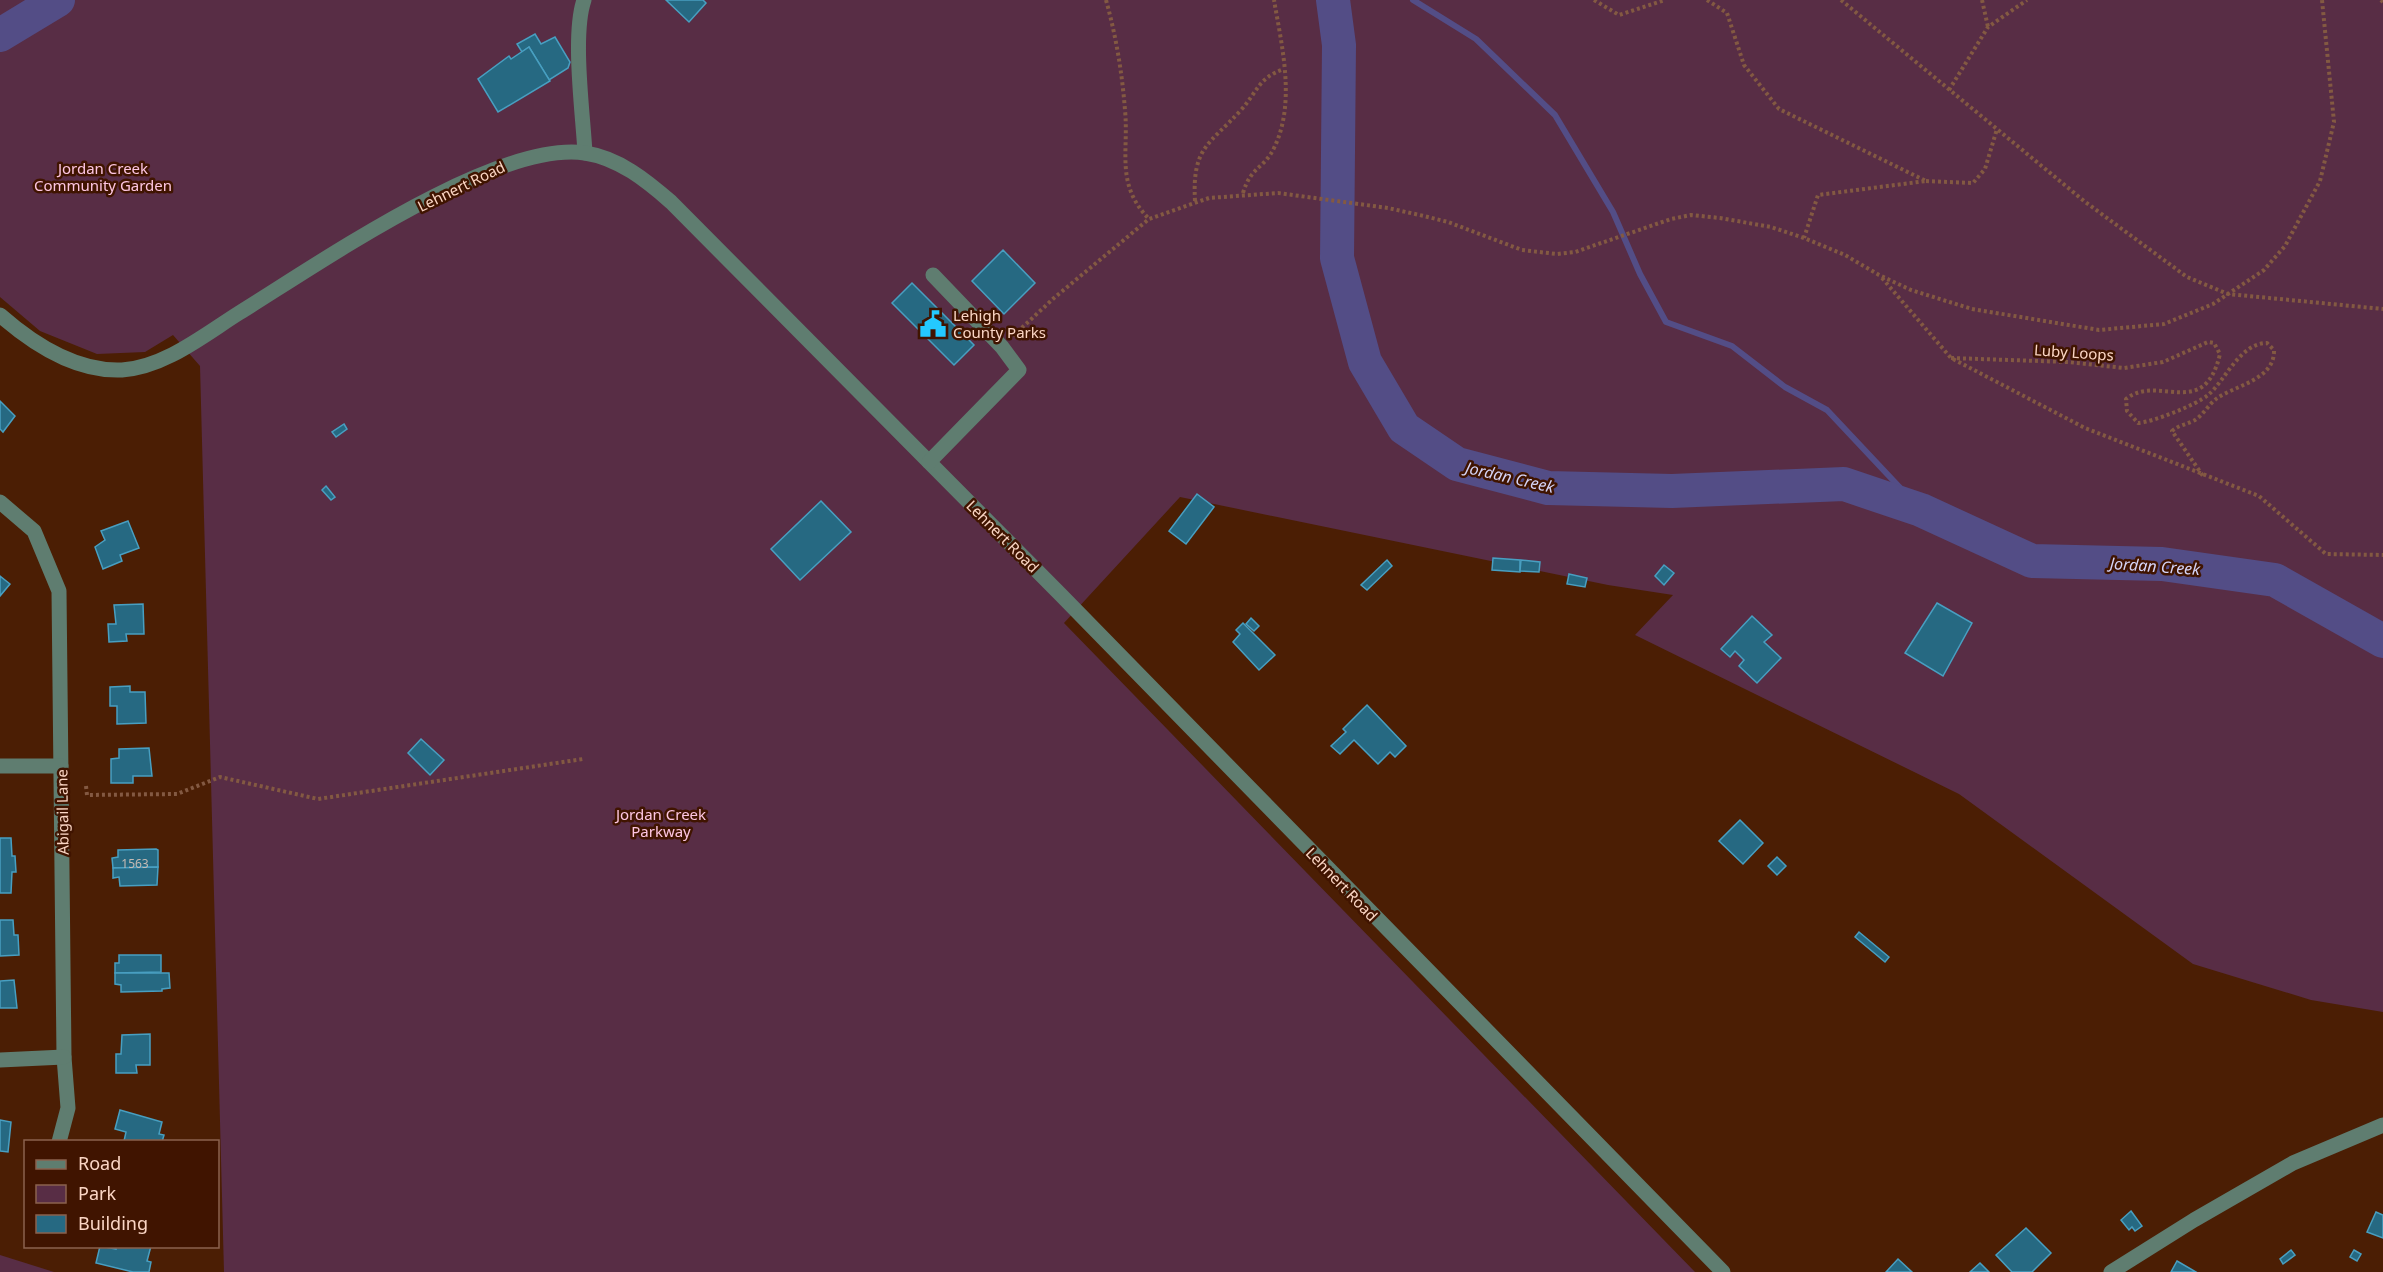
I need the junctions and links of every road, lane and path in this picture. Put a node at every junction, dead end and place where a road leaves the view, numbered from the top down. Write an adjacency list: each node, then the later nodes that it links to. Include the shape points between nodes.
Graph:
1 (584, 0): 15 (street, via 580,12 580,67)
2 (1106, 0): 19 (path, via 1121,66 1126,115 1125,170 1137,207)
3 (1274, 0): 12 (path)
4 (1594, 0): 5 (path, via 1619,15)
5 (1665, 0)
6 (1707, 0): 16 (path, via 1727,12 1744,65 1779,109)
7 (1841, 0): 13 (path)
8 (1982, 0): 11 (path)
9 (2027, 0): 11 (path)
10 (2322, 0): 23 (path, via 2334,122 2320,181 2285,246 2264,270)
11 (1988, 27): 13 (path)
12 (1284, 69): 17 (path, via 1286,99 1277,141 1264,162 1251,173); 18 (path, via 1268,75 1242,109 1205,144 1194,177)
13 (1949, 90): 14 (path)
14 (1997, 129): 16 (path, via 1985,169 1973,183); 23 (path, via 2187,278)
15 (585, 153): 25 (street, Lehnert Road, via 550,153 501,165 338,251 178,351 143,366 122,370 80,364 39,345); 28 (street, Lehnert Road, via 622,166 671,202)
16 (1926, 181): 20 (path, via 1818,195)
17 (1243, 194): 18 (path); 20 (path, via 1278,193 1388,208 1448,222 1522,250 1557,255 1691,215 1771,227)
18 (1195, 201): 19 (path)
19 (1149, 219): 26 (path)
20 (1804, 238): 22 (path)
21 (933, 275): 26 (street)
22 (1879, 275): 23 (path, via 1911,290 1972,309 2099,330 2164,324); 27 (path)
23 (2228, 294): 24 (path)
24 (2383, 309)
25 (0, 315)
26 (1002, 347): 28 (street, via 1019,370)
27 (1951, 358): 29 (path, via 2085,428); 29 (path, Luby Loops, via 2124,368 2163,362 2208,342 2214,343 2220,354 2216,369 2199,389 2146,392 2127,399 2127,411 2138,423 2191,407 2214,389 2247,351 2266,343 2275,355 2255,380 2216,399 2195,420 2172,431)
28 (929, 462): 40 (street, Lehnert Road)
29 (2203, 476): 31 (path, via 2259,496 2326,554)
30 (0, 502): 34 (street, Abigail Lane, via 34,531 59,591)
31 (2383, 555)
32 (583, 759): 35 (path, via 318,799 220,777 177,794 87,795)
33 (0, 766): 34 (street)
34 (61, 766): 36 (street, Abigail Lane)
35 (86, 786)
36 (64, 1056): 37 (street); 39 (street, Abigail Lane, via 68,1108)
37 (0, 1060)
38 (2383, 1125): 41 (street, via 2293,1163)
39 (60, 1140)
40 (1723, 1272)
41 (2111, 1272)

